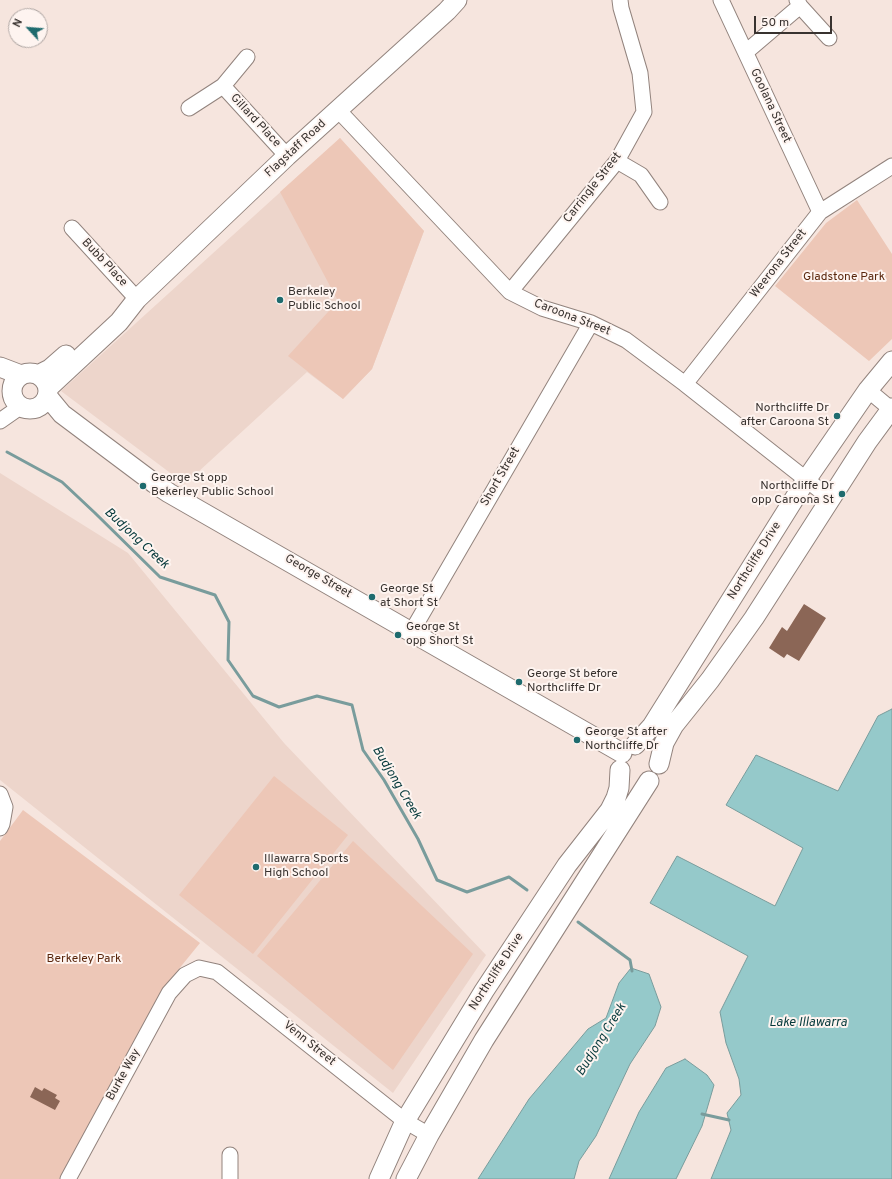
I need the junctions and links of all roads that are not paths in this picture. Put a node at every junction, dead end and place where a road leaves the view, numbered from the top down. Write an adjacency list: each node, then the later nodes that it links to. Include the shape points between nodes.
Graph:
1 (457, 0): 10 (main road, Flagstaff Road)
2 (620, 0): 12 (street, Carringle Street, via 640,73 644,112)
3 (721, 0): 6 (street, Goolana Street)
4 (798, 3): 5 (street); 6 (street)
5 (829, 38)
6 (746, 52): 15 (street, Goolana Street)
7 (246, 57): 8 (street, Gillard Place)
8 (223, 86): 9 (street, Gillard Place); 11 (street, Gillard Place)
9 (189, 108)
10 (338, 110): 11 (main road, Flagstaff Road); 17 (street, Caroona Street)
11 (288, 156): 18 (main road, Flagstaff Road)
12 (617, 161): 14 (street, via 641,175); 17 (street, Carringle Street)
13 (892, 166): 15 (street, Weerona Street)
14 (660, 202)
15 (820, 212): 22 (street, Weerona Street)
16 (72, 228): 18 (street, Bubb Place)
17 (510, 292): 19 (street, Caroona Street, via 542,308)
18 (137, 299): 24 (main road, Flagstaff Road, via 113,315 50,369)
19 (591, 323): 22 (street, Caroona Street, via 626,340); 29 (street, Short Street)
20 (892, 361): 23 (main road, Northcliffe Drive)
21 (0, 368): 24 (main road, George Street)
22 (685, 384): 27 (street, Caroona Street)
23 (868, 390): 25 (street); 27 (main road, Northcliffe Drive)
24 (30, 391): 26 (street); 29 (main road, George Street, via 164,490)
25 (892, 409): 28 (main road, via 867,442)
26 (2, 419)
27 (806, 480): 28 (street, Caroona Street); 30 (main road, Northcliffe Drive, via 652,726)
28 (831, 499): 31 (main road, via 754,618 670,731)
29 (412, 632): 30 (main road, George Street)
30 (626, 756): 31 (main road, via 646,746 652,749); 32 (main road, via 623,775 637,784); 36 (main road, Northcliffe Drive, via 619,788 610,810 562,872 484,991)
31 (659, 764): 32 (main road, via 656,774)
32 (648, 781): 37 (main road, via 484,1040)
33 (2, 800): 34 (street)
34 (0, 828)
35 (185, 975): 36 (street, Venn Street, via 199,968 217,972); 39 (street, Burke Way, via 169,993)
36 (405, 1122): 37 (street, Venn Street); 41 (main road, Northcliffe Drive)
37 (429, 1135): 42 (main road)
38 (230, 1155): 40 (street)
39 (68, 1179)
40 (230, 1179)
41 (379, 1179)
42 (406, 1179)

